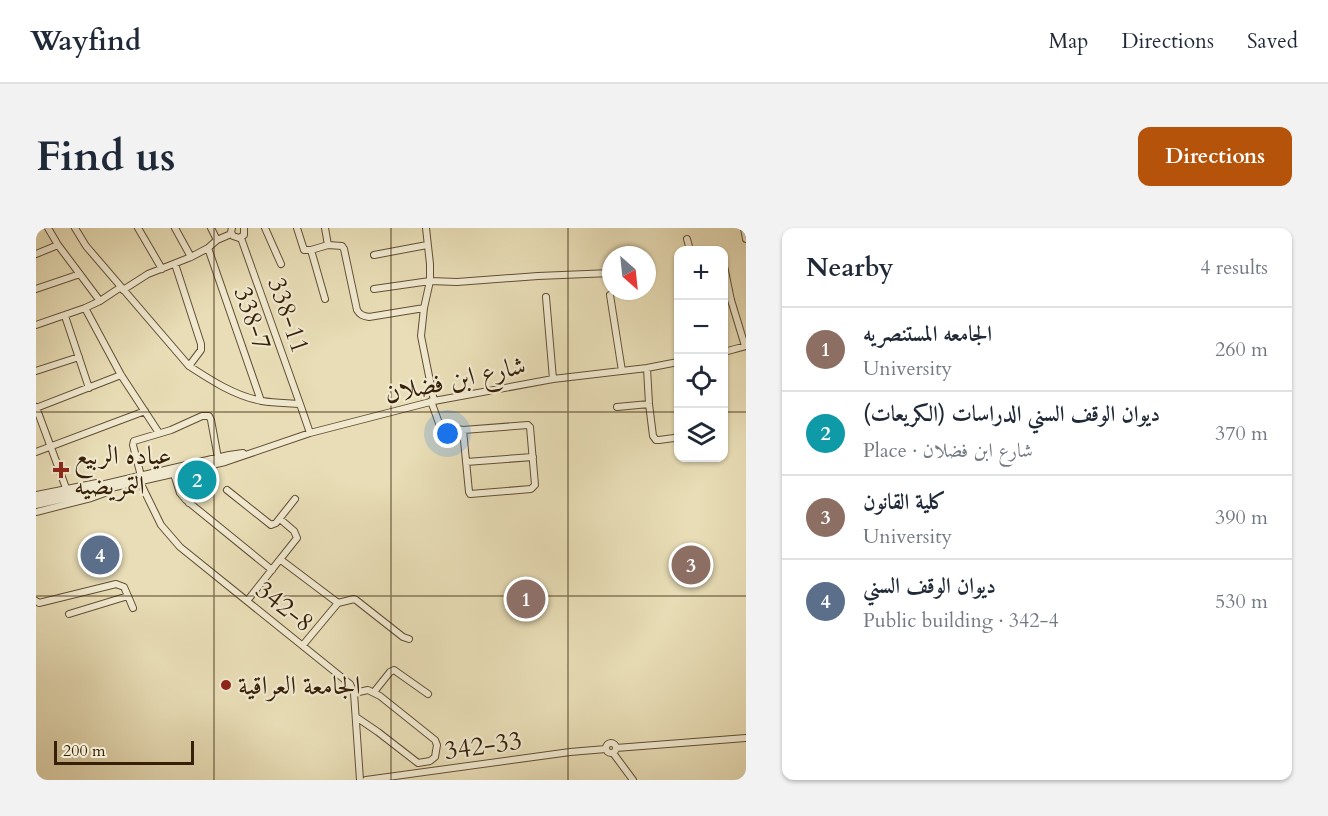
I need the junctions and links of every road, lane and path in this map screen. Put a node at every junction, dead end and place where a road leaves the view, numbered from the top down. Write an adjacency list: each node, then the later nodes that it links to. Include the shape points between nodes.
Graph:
1 (48, 228): 17 (street)
2 (75, 228): 33 (street)
3 (138, 228): 28 (street)
4 (175, 228): 25 (street)
5 (212, 228): 16 (street)
6 (246, 228): 13 (street)
7 (265, 228): 27 (street)
8 (297, 228): 22 (street, via 304,250)
9 (325, 228): 18 (street)
10 (426, 228): 19 (street)
11 (744, 228): 15 (street)
12 (232, 231): 13 (street); 16 (street)
13 (241, 238): 57 (street, 338-11)
14 (687, 239): 20 (street)
15 (746, 239)
16 (217, 240): 21 (street)
17 (58, 245): 23 (street); 30 (street)
18 (328, 245): 22 (street); 41 (street, via 344,249 360,314 369,317)
19 (427, 245): 24 (street); 31 (street)
20 (689, 246)
21 (208, 248): 25 (street); 55 (street, 338-7)
22 (311, 250): 37 (street)
23 (36, 254)
24 (374, 255)
25 (191, 257): 26 (street)
26 (175, 264): 28 (street); 48 (street, via 201,344)
27 (281, 264)
28 (162, 269): 33 (street)
29 (602, 273): 31 (street)
30 (80, 274): 34 (street); 39 (street)
31 (430, 281): 35 (street); 41 (street)
32 (728, 285): 44 (street)
33 (122, 288): 39 (street); 48 (street)
34 (36, 289)
35 (374, 289)
36 (546, 297): 53 (street)
37 (325, 299)
38 (611, 300): 51 (street)
39 (100, 301): 40 (street)
40 (85, 308): 42 (street); 52 (street)
41 (424, 308): 56 (street, via 421,336)
42 (65, 316): 43 (street); 46 (street)
43 (36, 326)
44 (746, 346): 45 (street)
45 (728, 351)
46 (79, 357): 50 (street); 54 (street)
47 (674, 363): 49 (street, شارع ابن فضلان)
48 (189, 366): 55 (street, via 237,394)
49 (647, 368): 51 (street, شارع ابن فضلان); 58 (street)
50 (36, 371)
51 (622, 371): 53 (street, شارع ابن فضلان)
52 (121, 375): 54 (street); 61 (street)
53 (553, 379): 56 (street, شارع ابن فضلان)
54 (89, 388): 59 (street)
55 (261, 401): 57 (street)
56 (433, 401): 62 (street, via 440,426); 64 (street, شارع ابن فضلان)
57 (300, 404): 64 (street, 338-11)
58 (649, 404): 60 (street); 65 (street, via 655,439)
59 (36, 408): 66 (street)
60 (617, 408)
61 (145, 411): 63 (street); 66 (street)
62 (463, 430): 69 (street, via 528,425); 71 (street)
63 (159, 433): 70 (street, via 209,416); 74 (street, 342-8, via 134,442)
64 (310, 433): 68 (street, شارع ابن فضلان)
65 (674, 438)
66 (51, 447): 67 (street); 76 (street)
67 (36, 452)
68 (244, 455): 70 (street, شارع ابن فضلان); 72 (street, شارع ابن فضلان)
69 (532, 457): 71 (street); 71 (street, via 534,488 470,494)
70 (218, 458): 74 (street, شارع ابن فضلان)
71 (466, 462)
72 (184, 472): 73 (street, شارع ابن فضلان); 82 (street)
73 (174, 474): 74 (street, شارع ابن فضلان); 82 (street, via 180,493)
74 (140, 479): 75 (street, شارع ابن فضلان); 90 (street, 342-8, via 161,525 172,539)
75 (110, 486): 76 (street, via 93,483); 78 (street, شارع ابن فضلان); 84 (street, via 91,498)
76 (66, 488): 79 (street)
77 (227, 490): 85 (street, via 271,525)
78 (88, 491): 81 (street); 83 (street)
79 (36, 495)
80 (295, 499): 85 (street)
81 (36, 500)
82 (189, 504): 87 (street)
83 (36, 505)
84 (36, 512)
85 (280, 519): 86 (street, via 297,538)
86 (281, 560): 87 (street); 91 (street)
87 (272, 570): 90 (street)
88 (128, 596): 89 (street, via 124,586 116,584); 92 (street); 93 (street)
89 (36, 601)
90 (247, 601): 95 (street, 342-8)
91 (338, 603): 94 (street, via 356,600); 95 (street)
92 (133, 608)
93 (69, 614)
94 (409, 639)
95 (303, 645): 97 (street, 342-8, via 350,684)
96 (374, 692): 97 (street); 98 (street, via 394,670); 99 (street, via 435,740 434,759 418,763)
97 (354, 693): 99 (street)
98 (428, 694)
99 (356, 717): 103 (street)
100 (746, 738): 101 (street)
101 (615, 751): 102 (street, 342-33, via 616,745 611,743 606,749); 105 (street)
102 (413, 777): 104 (street, 342-33)
103 (360, 780)
104 (369, 780)
105 (633, 780)

